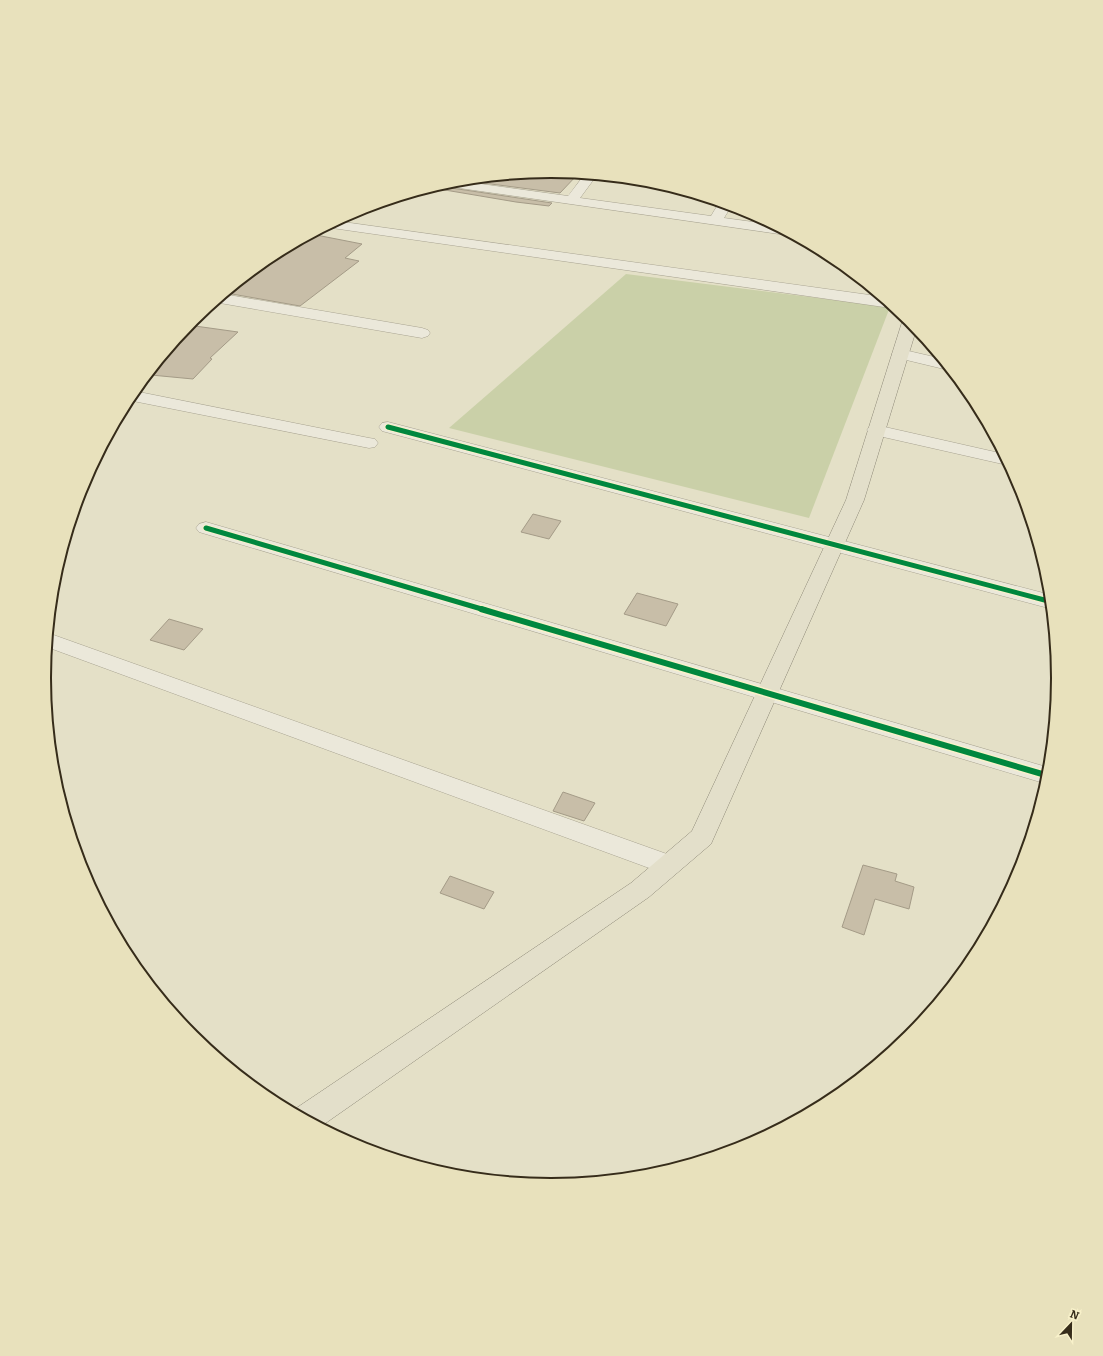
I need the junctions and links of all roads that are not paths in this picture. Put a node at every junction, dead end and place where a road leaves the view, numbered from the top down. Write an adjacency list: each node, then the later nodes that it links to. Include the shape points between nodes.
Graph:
1 (587, 179): 3 (street)
2 (462, 186): 3 (street)
3 (571, 201): 5 (street)
4 (723, 208): 5 (street)
5 (716, 221): 7 (street)
6 (339, 225): 9 (street)
7 (773, 229)
8 (225, 299): 11 (street)
9 (882, 302)
10 (908, 327): 12 (main road)
11 (422, 333)
12 (900, 354): 13 (street); 16 (main road)
13 (941, 363)
14 (137, 396): 17 (street)
15 (388, 427): 20 (street)
16 (876, 430): 18 (street); 20 (main road, via 855,500)
17 (369, 443)
18 (1001, 459)
19 (206, 528): 23 (street)
20 (834, 545): 21 (street); 23 (main road)
21 (1046, 600)
22 (52, 642): 25 (street)
23 (767, 693): 24 (street); 25 (main road, via 702,837)
24 (1042, 774)
25 (669, 865): 26 (main road, via 640,890)
26 (310, 1116)

